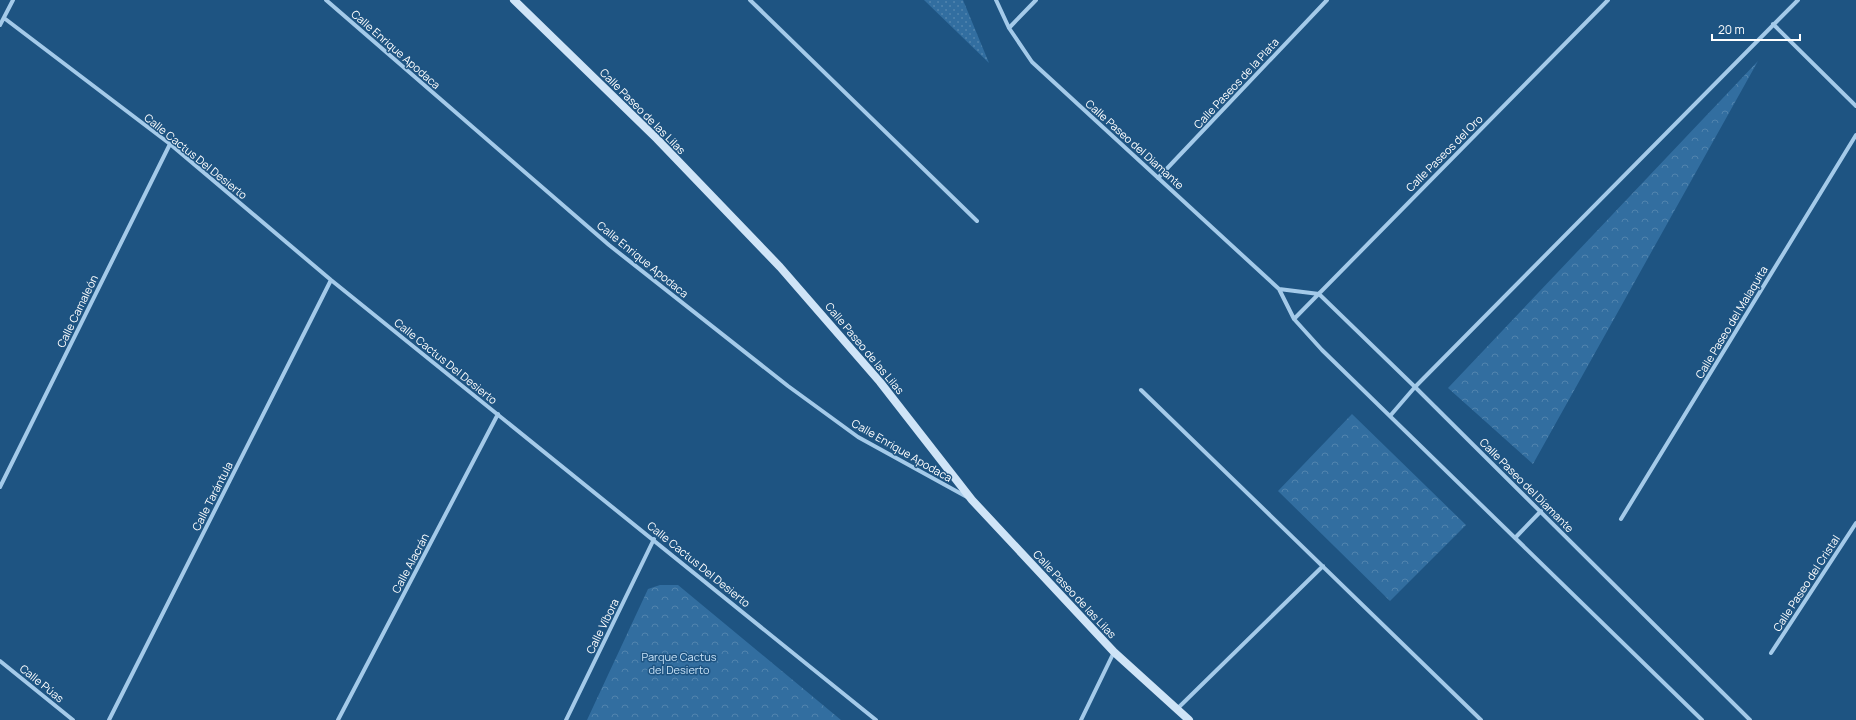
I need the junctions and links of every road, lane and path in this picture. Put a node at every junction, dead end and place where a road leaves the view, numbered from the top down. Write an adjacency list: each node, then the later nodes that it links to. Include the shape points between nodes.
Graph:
1 (13, 0): 10 (street)
2 (326, 0): 28 (street, Calle Enrique Apodaca, via 609,245 788,386 858,437)
3 (514, 0): 28 (street, Calle Paseo de las Lilas, via 657,139 780,267 880,382)
4 (750, 0): 18 (street)
5 (996, 0): 13 (street, Calle Paseo del Diamante)
6 (1036, 0): 13 (street)
7 (1327, 0): 17 (street, Calle Paseos de la Plata)
8 (1608, 0): 21 (street, Calle Paseos del Oro)
9 (1798, 0): 11 (street)
10 (4, 18): 12 (street); 16 (street, Calle Cactus Del Desierto)
11 (1773, 24): 14 (street); 23 (street)
12 (0, 25)
13 (1009, 28): 17 (street, Calle Paseo del Diamante, via 1032,62)
14 (1856, 106)
15 (1856, 135): 30 (street, Calle Paseo del Malaquita)
16 (170, 144): 19 (street, Calle Cactus Del Desierto); 27 (street, Calle Camaleón)
17 (1158, 178): 20 (street, Calle Paseo del Diamante)
18 (976, 221)
19 (332, 280): 25 (street, Calle Cactus Del Desierto); 40 (street, Calle Tarántula)
20 (1279, 289): 21 (street); 22 (street, Calle Paseo del Diamante)
21 (1319, 294): 22 (street, Calle Paseos del Oro); 23 (street, Calle Paseo del Diamante)
22 (1294, 319): 26 (street, Calle Paseo del Diamante)
23 (1415, 387): 26 (street); 29 (street, Calle Paseo del Diamante)
24 (1141, 390): 34 (street)
25 (498, 414): 33 (street, Calle Cactus Del Desierto); 41 (street, Calle Alacrán)
26 (1390, 416): 32 (street, Calle Paseo del Diamante)
27 (0, 487)
28 (972, 500): 35 (street, Calle Paseo de las Lilas)
29 (1541, 511): 32 (street); 48 (street, Calle Paseo del Diamante)
30 (1622, 519)
31 (1856, 523): 36 (street, Calle Paseo del Cristal)
32 (1515, 538): 47 (street, Calle Paseo del Diamante)
33 (654, 539): 42 (street, Calle Víbora); 43 (street, Calle Cactus Del Desierto)
34 (1323, 566): 38 (street); 46 (street)
35 (1114, 652): 38 (street, Calle Paseo de las Lilas); 44 (street)
36 (1771, 653)
37 (0, 661): 39 (street, Calle Púas)
38 (1177, 709): 45 (street, Calle Paseo de las Lilas)
39 (72, 720)
40 (109, 720)
41 (338, 720)
42 (566, 720)
43 (876, 720)
44 (1081, 720)
45 (1189, 720)
46 (1481, 720)
47 (1702, 720)
48 (1750, 720)

